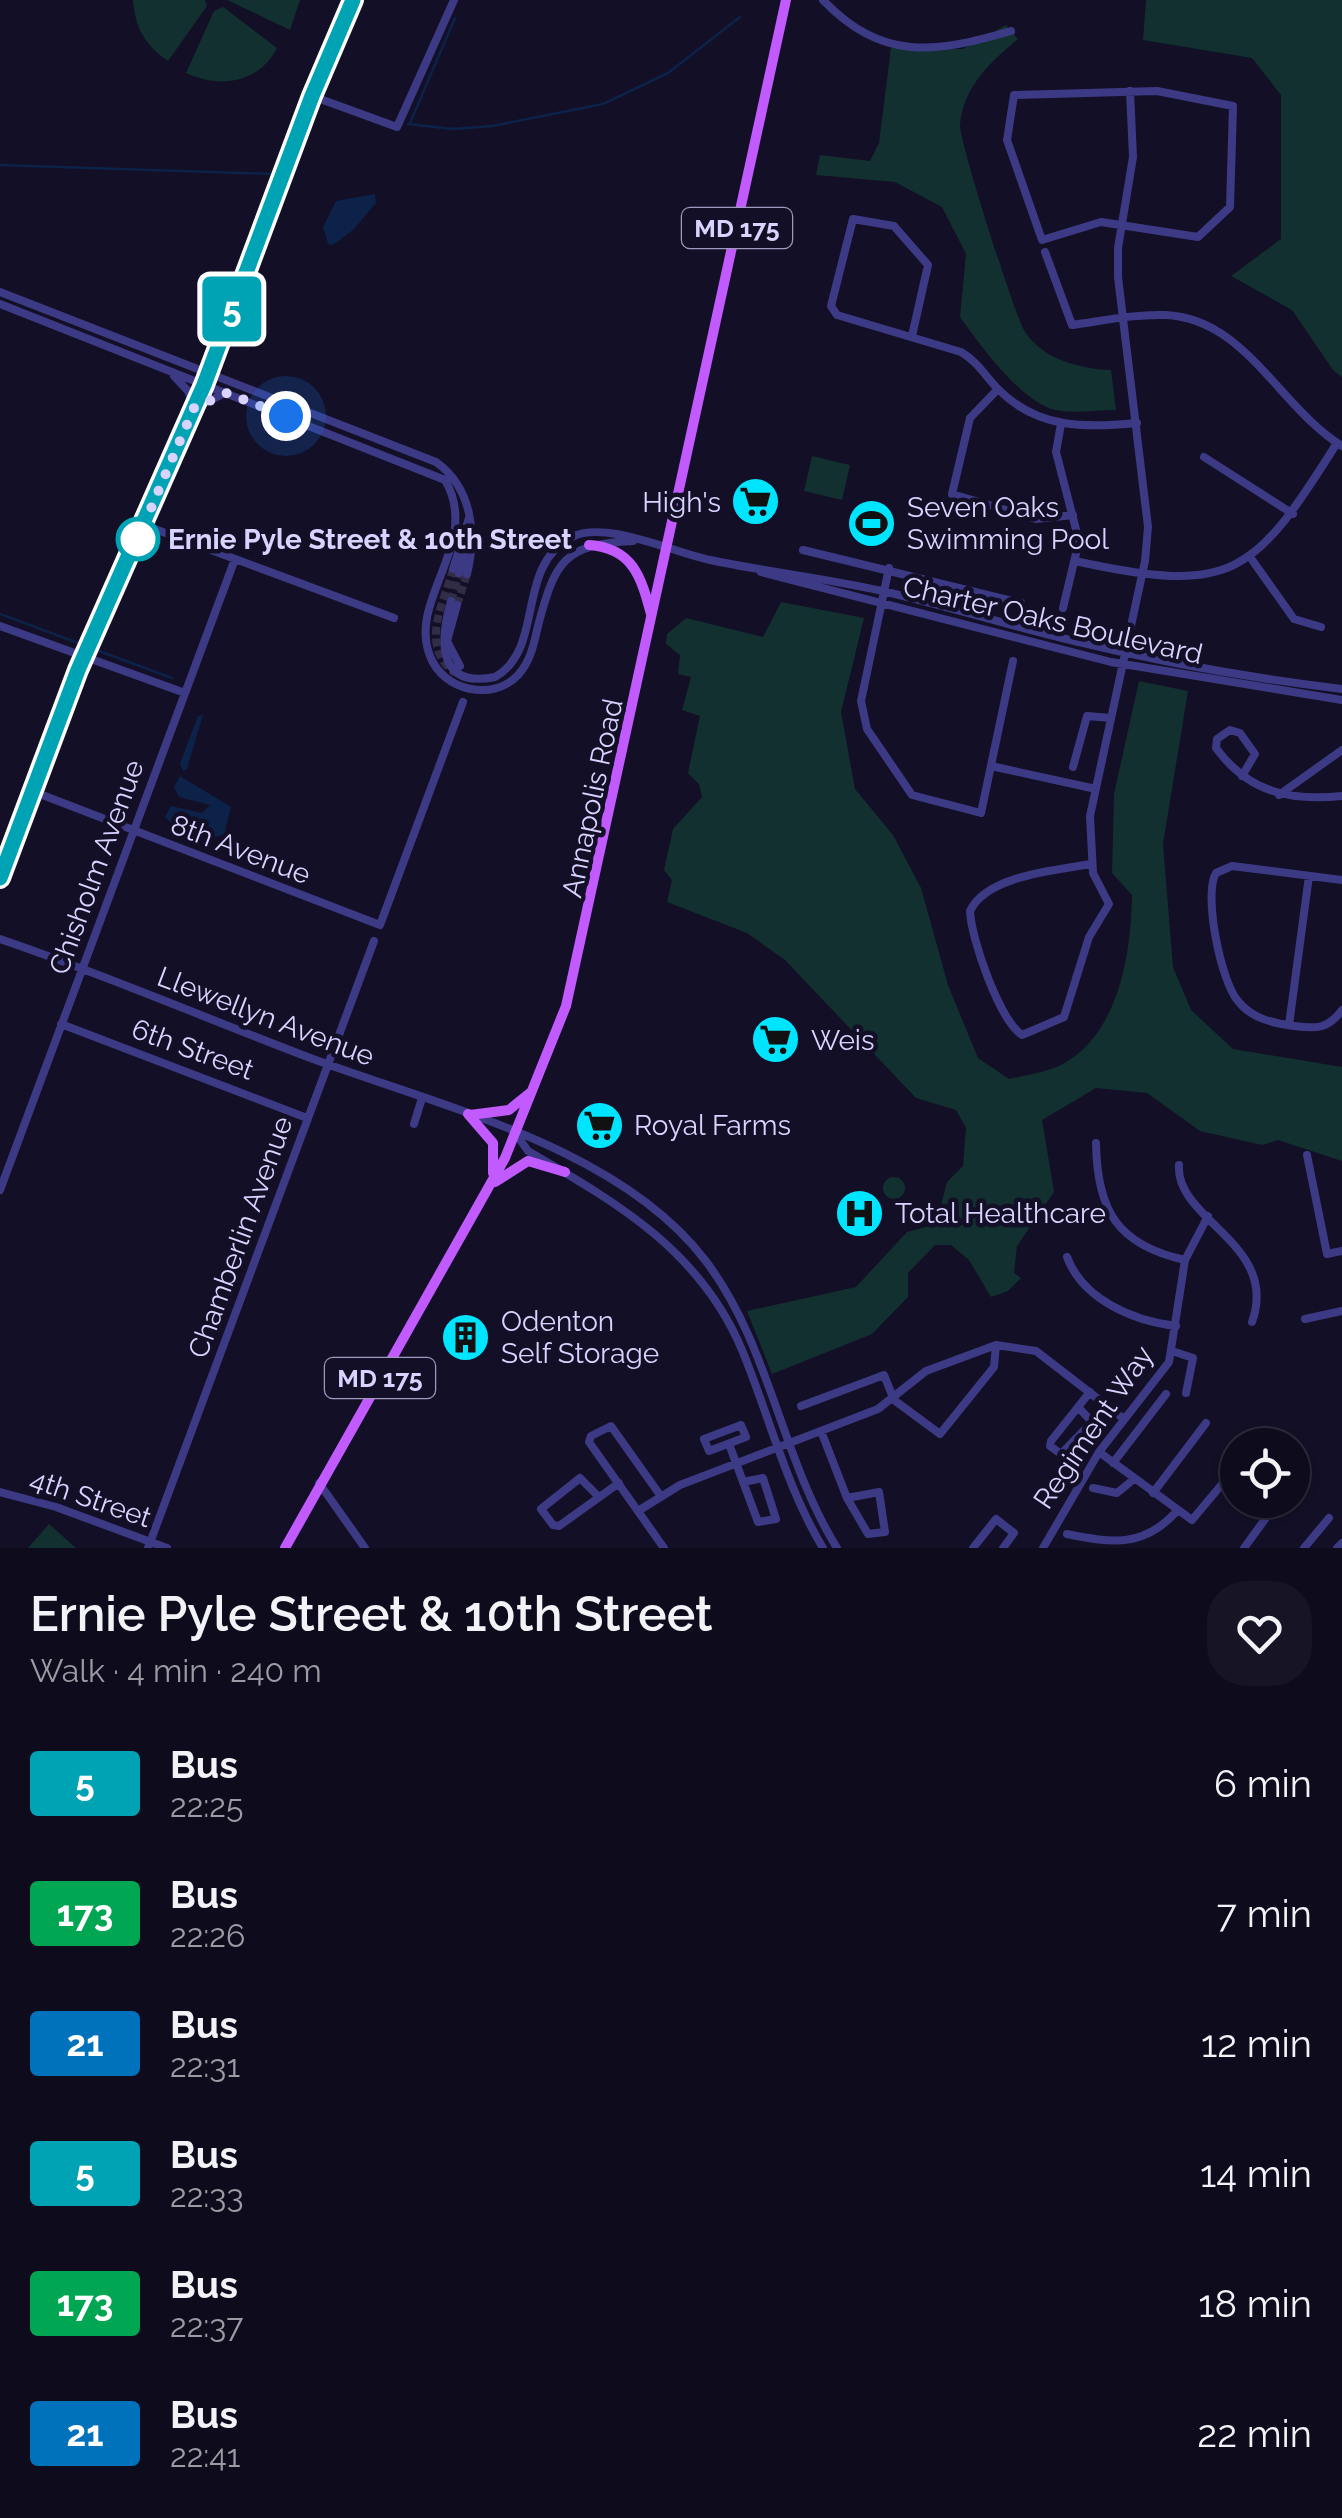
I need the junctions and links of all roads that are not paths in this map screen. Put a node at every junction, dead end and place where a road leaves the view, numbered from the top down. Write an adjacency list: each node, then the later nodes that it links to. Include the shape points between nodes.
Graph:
1 (353, 0): 8 (street)
2 (438, 0): 5 (street)
3 (786, 0): 32 (main road, Annapolis Road / MD 175)
4 (824, 0): 6 (street, via 846,25 889,43 963,45)
5 (452, 4): 8 (street, via 397,127)
6 (1011, 31)
7 (1130, 91): 9 (street, via 1132,156); 9 (street, via 1234,106 1230,207 1198,237); 9 (street, via 1014,95 1007,140 1042,240 1092,223)
8 (312, 96): 16 (street)
9 (1121, 223): 13 (street)
10 (1045, 252): 13 (street, via 1072,324)
11 (0, 292): 16 (street)
12 (0, 304): 15 (street)
13 (1124, 318): 21 (street); 23 (street, via 1167,315 1216,330 1252,358 1304,420)
14 (912, 336): 14 (street, via 928,265 894,226 853,219 833,312); 18 (street, via 977,362)
15 (170, 372): 17 (street); 20 (street)
16 (209, 374): 17 (street); 27 (street, via 436,462 461,486)
17 (204, 385): 19 (street); 20 (street)
18 (998, 390): 22 (street, via 1020,408); 26 (street, via 970,418 952,494 1036,518)
19 (227, 393): 20 (street); 30 (street, via 445,480 459,514 426,642 437,668 458,685 491,690 520,672 554,573)
20 (194, 408): 28 (street)
21 (1138, 422): 22 (street); 38 (street, via 1148,511)
22 (1061, 424): 26 (street, via 1056,452)
23 (1340, 445): 25 (street)
24 (1204, 458): 25 (street)
25 (1293, 514): 33 (street)
26 (1073, 515): 35 (street, via 1080,541)
27 (469, 518): 27 (street, via 472,541 459,572)
28 (144, 526): 34 (street); 49 (street)
29 (638, 540): 30 (street); 32 (street, Charter Oaks Boulevard); 40 (street, via 598,530 560,544 534,584 516,658 495,676 468,677 448,650)
30 (590, 545): 45 (main road, via 607,546 635,564)
31 (803, 550): 36 (street)
32 (668, 551): 37 (street, Charter Oaks Boulevard); 45 (main road, Annapolis Road / MD 175)
33 (1250, 557): 38 (street, via 1202,575); 47 (street, via 1294,619)
34 (235, 559): 44 (street); 53 (street, Chisholm Avenue)
35 (1075, 561): 38 (street); 43 (street)
36 (889, 568): 39 (street); 42 (street)
37 (757, 570): 39 (street, Charter Oaks Boulevard); 41 (street, Charter Oaks Boulevard)
38 (1142, 574): 48 (street)
39 (884, 591): 41 (street); 48 (street, Charter Oaks Boulevard)
40 (454, 603)
41 (882, 603): 51 (street, Charter Oaks Boulevard); 58 (street, via 861,701 870,736 919,799 981,813)
42 (1021, 603)
43 (1063, 608)
44 (394, 618)
45 (653, 620): 77 (main road, Annapolis Road / MD 175, via 581,954)
46 (0, 626): 49 (street)
47 (1321, 626)
48 (1125, 652): 51 (street); 52 (street, Charter Oaks Boulevard)
49 (85, 656): 53 (street); 62 (street)
50 (1013, 661): 58 (street)
51 (1123, 664): 54 (street, Charter Oaks Boulevard); 56 (street)
52 (1342, 689)
53 (185, 693): 65 (street, Chisholm Avenue)
54 (1342, 700)
55 (463, 702): 65 (street, 8th Avenue, via 380,925)
56 (1111, 718): 59 (street, via 1087,716); 61 (street)
57 (1342, 750): 63 (street)
58 (991, 766): 61 (street)
59 (1073, 768)
60 (1242, 776): 60 (street, via 1216,748 1230,730 1255,754); 63 (street)
61 (1096, 789): 66 (street)
62 (32, 791): 65 (street, 8th Avenue); 68 (street)
63 (1278, 795): 64 (street)
64 (1342, 796)
65 (133, 832): 72 (street, Chisholm Avenue)
66 (1091, 864): 66 (street, via 1041,869 977,900 970,911 988,976 1016,1032 1033,1034 1064,1017 1089,938 1109,904)
67 (1309, 876): 69 (street); 75 (street); 75 (street, via 1232,866 1216,873 1210,886 1230,990 1253,1014)
68 (0, 878)
69 (1342, 880)
70 (0, 939): 72 (street, Llewellyn Avenue)
71 (374, 941): 76 (street, Chamberlin Avenue)
72 (81, 971): 74 (street, Chisholm Avenue); 76 (street, Llewellyn Avenue)
73 (1342, 1010): 75 (street, via 1325,1027)
74 (61, 1024): 80 (street, 6th Street); 88 (street, Chisholm Avenue)
75 (1289, 1025)
76 (328, 1065): 78 (street, Llewellyn Avenue); 80 (street, Chamberlin Avenue)
77 (536, 1088): 79 (main road, via 509,1110); 82 (main road, Annapolis Road / MD 175)
78 (422, 1098): 79 (street, Llewellyn Avenue); 81 (street)
79 (468, 1114): 82 (street, Llewellyn Avenue); 87 (main road, via 493,1143)
80 (308, 1118): 131 (street, Chamberlin Avenue)
81 (414, 1124)
82 (516, 1134): 86 (street, via 528,1150); 87 (main road, Annapolis Road / MD 175); 108 (street, via 628,1191 694,1246 736,1308)
83 (1096, 1143): 92 (street, via 1102,1196 1118,1226 1139,1244)
84 (1307, 1155): 90 (street, via 1328,1254)
85 (1179, 1165): 89 (street, via 1184,1192)
86 (565, 1172): 87 (main road, via 528,1161); 110 (street, via 644,1221 690,1266 735,1335)
87 (490, 1186): 115 (main road, Annapolis Road / MD 175)
88 (0, 1190)
89 (1208, 1216): 92 (street, Regiment Way); 95 (street, via 1248,1268 1258,1303)
90 (1342, 1251)
91 (1067, 1257): 96 (street, via 1079,1280 1119,1310)
92 (1185, 1260): 96 (street, Regiment Way)
93 (1342, 1311): 94 (street)
94 (1305, 1318)
95 (1252, 1322)
96 (1176, 1326): 98 (street, Regiment Way)
97 (996, 1345): 99 (street, via 1036,1351); 102 (street, via 926,1371); 102 (street, via 994,1368 940,1434)
98 (1172, 1351): 100 (street, via 1193,1358); 105 (street, Regiment Way)
99 (1090, 1392): 104 (street); 105 (street)
100 (1186, 1393)
101 (1166, 1394): 112 (street)
102 (894, 1400): 103 (street, via 884,1375); 107 (street)
103 (801, 1406)
104 (1078, 1407): 104 (street, via 1051,1441 1062,1454 1092,1422)
105 (1124, 1420): 111 (street, Regiment Way)
106 (1206, 1423): 121 (street)
107 (821, 1431): 108 (street); 124 (street)
108 (790, 1443): 110 (street); 137 (street)
109 (729, 1444): 109 (street, via 746,1437 741,1425 704,1438 709,1451); 113 (street)
110 (778, 1447): 113 (street); 136 (street)
111 (1099, 1452): 112 (street); 140 (street, Regiment Way)
112 (1113, 1463): 114 (street)
113 (736, 1464): 116 (street); 122 (street)
114 (1134, 1479): 118 (street, via 1117,1493); 121 (street)
115 (319, 1482): 133 (main road, Annapolis Road / MD 175); 134 (street)
116 (743, 1482): 116 (street, via 758,1522 776,1519 764,1478)
117 (618, 1484): 122 (street, via 589,1442 605,1426); 123 (street); 125 (street)
118 (1093, 1488)
119 (1220, 1488): 126 (street, via 1197,1518)
120 (0, 1492): 131 (street, 4th Street)
121 (1153, 1494): 126 (street)
122 (660, 1495): 125 (street)
123 (599, 1497): 123 (street, via 559,1526 542,1510 580,1478)
124 (848, 1498): 124 (street, via 868,1534 885,1532 879,1492)
125 (638, 1511): 135 (street)
126 (1176, 1512): 129 (street, via 1153,1533 1128,1543)
127 (1266, 1518): 141 (street)
128 (1328, 1518): 142 (street)
129 (1067, 1534)
130 (1342, 1543): 143 (street)
131 (149, 1545): 132 (street, 4th Street)
132 (168, 1548)
133 (285, 1548)
134 (364, 1548)
135 (664, 1548)
136 (823, 1548)
137 (837, 1548)
138 (974, 1548): 139 (street, via 996,1520 1014,1534)
139 (1003, 1548)
140 (1043, 1548)
141 (1244, 1548)
142 (1304, 1548)
143 (1336, 1548)

